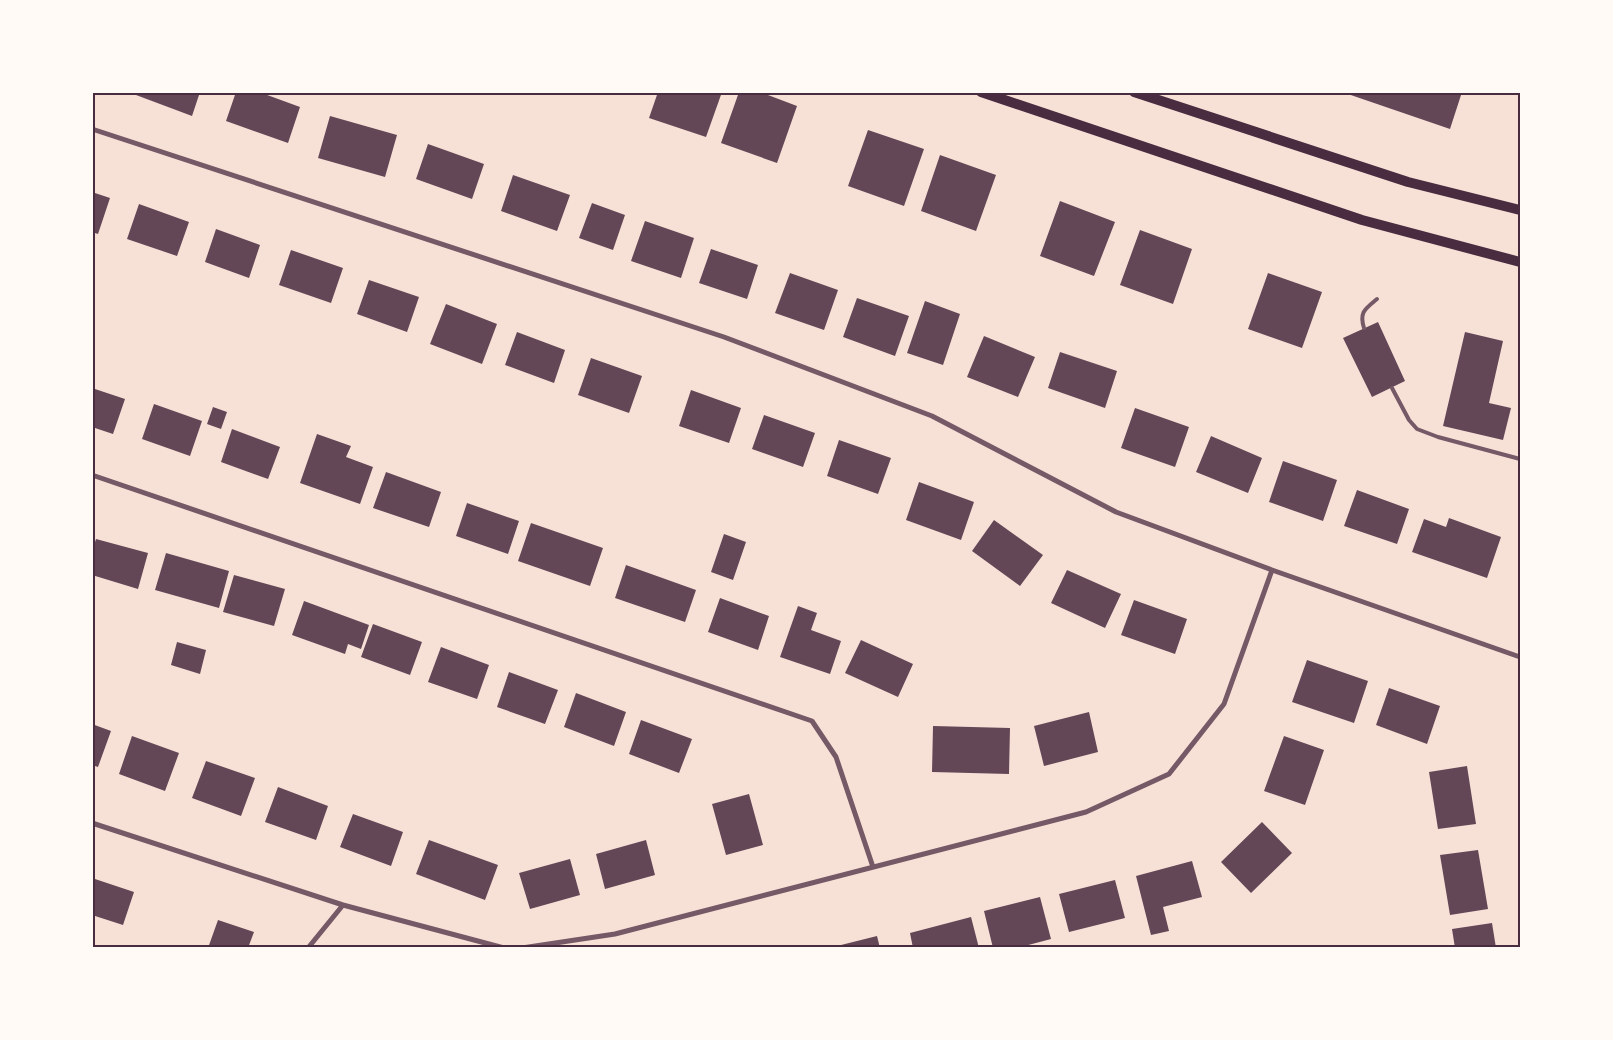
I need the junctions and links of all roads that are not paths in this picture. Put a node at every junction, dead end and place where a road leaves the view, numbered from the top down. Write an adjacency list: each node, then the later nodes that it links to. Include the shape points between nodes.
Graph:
1 (981, 92): 5 (main road, via 1354,217)
2 (1134, 92): 4 (main road, via 1408,182)
3 (92, 129): 11 (street, via 724,337 932,416 1116,512)
4 (1520, 210)
5 (1520, 262)
6 (1377, 299): 7 (lane, via 1362,314)
7 (1364, 328)
8 (1392, 388): 9 (lane, via 1417,429)
9 (1520, 459)
10 (92, 475): 14 (street, via 812,721 836,756)
11 (1272, 570): 12 (street); 14 (street, via 1224,704 1169,774 1086,812)
12 (1520, 657)
13 (92, 823): 15 (street)
14 (873, 868): 18 (street, via 615,934)
15 (343, 905): 16 (street); 17 (street)
16 (308, 948)
17 (504, 948)
18 (522, 948)

